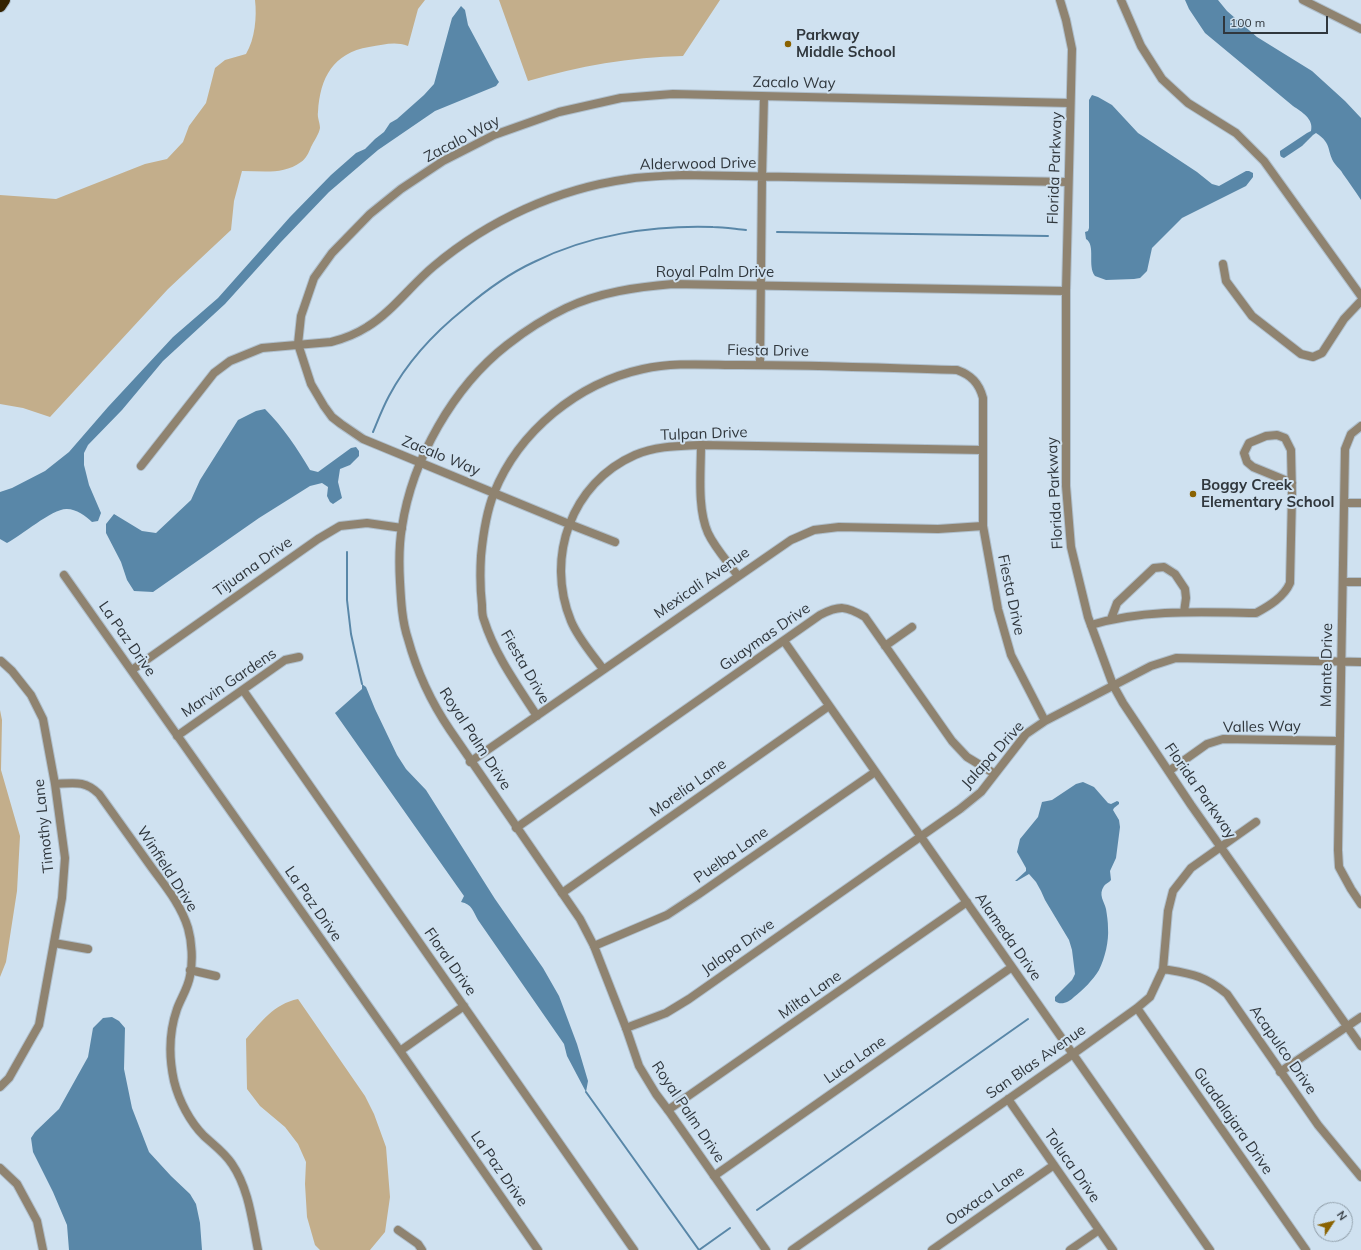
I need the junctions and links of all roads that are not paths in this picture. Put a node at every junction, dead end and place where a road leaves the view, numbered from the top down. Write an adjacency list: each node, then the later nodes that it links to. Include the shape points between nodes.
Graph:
1 (4, 0): 5 (highway)
2 (1060, 0): 8 (street, Florida Parkway, via 1072,49)
3 (1121, 0): 14 (street, via 1141,46 1162,79 1188,103 1236,133 1264,161)
4 (1303, 0): 6 (street)
5 (0, 6)
6 (1361, 30)
7 (764, 96): 8 (street, Zacalo Way); 9 (street); 16 (street, Zacalo Way, via 673,94 621,98 559,112 494,135 450,158 401,189 370,214 332,253 314,278 301,316)
8 (1070, 103): 10 (street, Florida Parkway)
9 (762, 177): 10 (street, Alderwood Drive); 12 (street); 16 (street, Alderwood Drive, via 653,176 568,192 494,224 456,248 367,328 331,342)
10 (1068, 182): 13 (street, Florida Parkway)
11 (1223, 264): 15 (street, via 1226,281 1252,316 1301,354 1313,357 1322,353 1344,319)
12 (760, 286): 13 (street, Royal Palm Drive); 17 (street); 21 (street, Royal Palm Drive, via 649,286 594,298 567,308 532,327 479,371 445,414)
13 (1066, 291): 37 (street, Florida Parkway, via 1066,486 1071,547)
14 (1361, 296)
15 (1361, 301)
16 (298, 344): 21 (street, Zacalo Way, via 311,384 332,417 363,439); 22 (street, Alderwood Drive, via 262,348 230,361 214,373)
17 (760, 365): 20 (street, Fiesta Drive, via 964,372 978,385 983,398); 24 (street, Fiesta Drive, via 669,365 622,375 591,388 566,403 524,442)
18 (1361, 426): 25 (street, Mante Drive, via 1351,434 1345,449)
19 (701, 445): 20 (street, Tulpan Drive); 27 (street, Tulpan Drive, via 670,446 644,452 617,465 600,478 582,499); 32 (street, via 701,503 704,521 712,540)
20 (982, 450): 28 (street, Fiesta Drive)
21 (420, 462): 24 (street, Zacalo Way); 29 (street, Royal Palm Drive, via 408,496)
22 (141, 466)
23 (1292, 483): 23 (street, via 1291,450 1285,438 1276,435 1266,436 1249,444 1244,453 1247,462); 35 (street, via 1290,584 1287,590 1256,613)
24 (494, 493): 27 (street, Zacalo Way); 50 (street, Fiesta Drive, via 486,519 479,578 483,619 501,660)
25 (1344, 503): 26 (street); 33 (street, Mante Drive)
26 (1361, 503)
27 (569, 524): 30 (street, Zacalo Way); 45 (street, Tulpan Drive, via 564,538 560,567 565,602 572,622 588,650)
28 (983, 526): 32 (street, Mexicali Avenue, via 938,529 839,527 814,530 791,540); 51 (street, Fiesta Drive, via 998,609 1011,654)
29 (402, 528): 46 (street, Tijuana Drive, via 367,523 340,526); 54 (street, Royal Palm Drive, via 401,602 407,638 417,670 436,709)
30 (615, 542)
31 (64, 575): 46 (street, La Paz Drive)
32 (738, 576): 45 (street, Mexicali Avenue)
33 (1343, 582): 34 (street); 43 (street, Mante Drive)
34 (1361, 582)
35 (1184, 612): 36 (street); 36 (street, via 1185,589 1175,574 1164,567 1154,568 1117,603)
36 (1111, 619): 37 (street)
37 (1091, 625): 47 (street, Florida Parkway)
38 (912, 627): 40 (street)
39 (784, 641): 40 (street, Guaymas Drive, via 834,608 850,609 865,618); 49 (street, Alameda Drive); 60 (street, Guaymas Drive)
40 (885, 646): 57 (street, Guaymas Drive, via 952,741 967,757)
41 (299, 657): 48 (street, Marvin Gardens, via 285,660)
42 (1, 661): 58 (street, Timothy Lane, via 12,671 39,708 46,731)
43 (1341, 662): 44 (street, Jalapa Drive); 47 (street, Jalapa Drive, via 1176,658 1151,666); 53 (street, Mante Drive)
44 (1361, 662)
45 (603, 669): 50 (street, Mexicali Avenue)
46 (132, 670): 52 (street, La Paz Drive)
47 (1113, 685): 51 (street, Jalapa Drive); 55 (street, Florida Parkway)
48 (243, 690): 52 (street, Marvin Gardens); 73 (street, Floral Drive)
49 (829, 706): 56 (street, Alameda Drive); 63 (street, Morelia Lane)
50 (537, 716): 54 (street, Mexicali Avenue)
51 (1045, 721): 57 (street, Jalapa Drive, via 1026,734)
52 (177, 736): 79 (street, La Paz Drive)
53 (1340, 741): 55 (street, Valles Way, via 1223,739 1207,744); 65 (street, Mante Drive, via 1339,867)
54 (470, 762): 60 (street, Royal Palm Drive)
55 (1169, 771): 62 (street, Florida Parkway)
56 (875, 772): 61 (street, Alameda Drive); 67 (street, Puelba Lane, via 667,915)
57 (995, 774): 61 (street, Jalapa Drive, via 981,792)
58 (55, 784): 66 (street, Timothy Lane, via 65,858 62,898); 71 (street, Winfield Drive, via 77,782 93,788 100,794 182,912 191,941)
59 (1256, 822): 62 (street, San Blas Avenue)
60 (516, 828): 63 (street, Royal Palm Drive)
61 (921, 836): 64 (street, Alameda Drive); 77 (street, Jalapa Drive, via 689,999 666,1013)
62 (1221, 846): 70 (street, San Blas Avenue, via 1191,868 1173,891 1168,911); 76 (street, Florida Parkway)
63 (562, 893): 67 (street, Royal Palm Drive)
64 (967, 902): 69 (street, Alameda Drive); 84 (street, Milta Lane)
65 (1361, 904)
66 (54, 943): 68 (street); 82 (street, Timothy Lane, via 39,1025 9,1078)
67 (594, 946): 77 (street, Royal Palm Drive)
68 (88, 949)
69 (1012, 967): 80 (street, Alameda Drive); 87 (street, Luca Lane)
70 (1163, 969): 74 (street, San Blas Avenue, via 1150,997); 81 (street, Acapulco Drive, via 1200,976 1227,994)
71 (190, 970): 72 (street); 92 (street, Winfield Drive, via 171,1035 174,1081 180,1099 195,1126 225,1156 244,1185)
72 (216, 976)
73 (464, 1006): 79 (street); 95 (street, Floral Drive)
74 (1137, 1008): 80 (street, San Blas Avenue); 102 (street, Guadalajara Drive)
75 (1361, 1017): 76 (street)
76 (1347, 1027): 78 (street, Florida Parkway); 81 (street)
77 (626, 1028): 84 (street, Royal Palm Drive, via 640,1066)
78 (1361, 1046)
79 (400, 1051): 94 (street, La Paz Drive)
80 (1073, 1054): 83 (street, San Blas Avenue); 101 (street, Alameda Drive)
81 (1280, 1072): 88 (street, Acapulco Drive, via 1318,1125)
82 (0, 1087)
83 (1008, 1099): 85 (street, Toluca Drive); 97 (street, San Blas Avenue)
84 (668, 1110): 87 (street, Royal Palm Drive)
85 (1054, 1165): 90 (street, Toluca Drive); 98 (street, Oaxaca Lane)
86 (0, 1168): 91 (street, via 17,1184 37,1221)
87 (714, 1176): 96 (street, Royal Palm Drive)
88 (1361, 1177)
89 (398, 1230): 93 (street, via 418,1244)
90 (1099, 1230): 99 (street); 100 (street, Toluca Drive)
91 (43, 1250)
92 (258, 1250)
93 (422, 1250)
94 (538, 1250)
95 (634, 1250)
96 (766, 1250)
97 (792, 1250)
98 (932, 1250)
99 (1070, 1250)
100 (1113, 1250)
101 (1210, 1250)
102 (1306, 1250)

